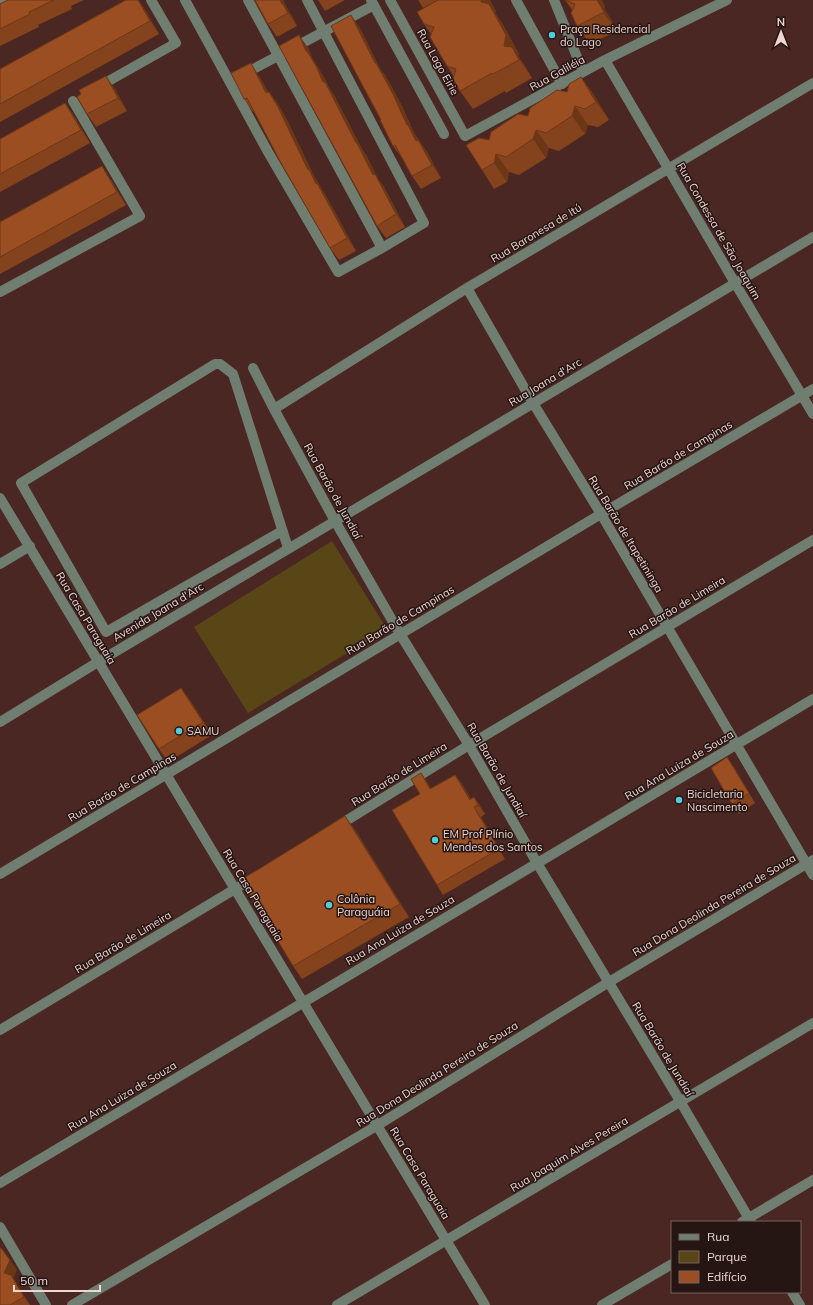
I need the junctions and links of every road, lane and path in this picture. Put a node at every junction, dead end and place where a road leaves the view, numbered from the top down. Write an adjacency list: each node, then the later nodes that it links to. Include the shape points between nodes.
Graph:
1 (6, 0): 11 (street)
2 (151, 0): 27 (street, via 176,44 77,99 140,216)
3 (185, 0): 17 (street)
4 (248, 0): 14 (street)
5 (307, 0): 13 (street)
6 (390, 0): 21 (street, Rua Lago Eirie)
7 (516, 0): 19 (street)
8 (554, 0): 16 (street)
9 (727, 0): 12 (street, Rua Galiléia)
10 (372, 2): 13 (street); 20 (street)
11 (0, 3)
12 (708, 4): 15 (street, Rua Galiléia)
13 (324, 32): 14 (street); 24 (street, via 424,223)
14 (278, 55): 17 (street); 24 (street)
15 (605, 60): 16 (street, Rua Galiléia); 22 (street, Rua Condessa de São Joaquim)
16 (582, 72): 19 (street, Rua Galiléia)
17 (230, 82): 24 (street, via 338,272)
18 (813, 83): 22 (street, Rua Baronesa de Itú)
19 (562, 84): 21 (street, Rua Galiléia)
20 (444, 134)
21 (465, 136)
22 (669, 169): 25 (street, Rua Condessa de São Joaquim); 26 (street, Rua Baronesa de Itú)
23 (813, 237): 25 (street, Rua Joana d'Arc)
24 (382, 248)
25 (735, 283): 30 (street, Rua Condessa de São Joaquim); 31 (street, Rua Joana d'Arc)
26 (467, 288): 31 (street, Rua Barão de Itapetininga); 32 (street, Rua Baronesa de Itú)
27 (0, 292)
28 (253, 368): 32 (street, Rua Barão de Jundiaí)
29 (813, 389): 30 (street, Rua Barão de Campinas)
30 (802, 396): 33 (street, Rua Condessa de São Joaquim); 35 (street, Rua Barão de Campinas)
31 (533, 403): 35 (street, Rua Barão de Itapetininga); 36 (street, Rua Joana d'Arc)
32 (274, 409): 36 (street, Rua Barão de Jundiaí)
33 (813, 414)
34 (0, 498): 39 (street, Rua Casa Paraguaia)
35 (601, 514): 42 (street, Rua Barão de Itapetininga); 43 (street, Rua Barão de Campinas)
36 (335, 520): 40 (street, Rua Joana d'Arc); 43 (street, Rua Barão de Jundiaí)
37 (282, 531): 37 (street, via 233,374 220,364 215,364 22,483 106,632); 40 (street)
38 (813, 540): 42 (street, Rua Barão de Limeira)
39 (30, 546): 41 (street); 44 (street, Rua Casa Paraguaia)
40 (288, 548): 44 (street, Avenida Joana d'Arc)
41 (0, 564)
42 (667, 626): 47 (street, Rua Barão de Limeira); 48 (street, Rua Barão de Itapetininga)
43 (400, 634): 47 (street, Rua Barão de Jundiaí); 49 (street, Rua Barão de Campinas)
44 (98, 662): 46 (street, Avenida Joana d'Arc); 49 (street, Rua Casa Paraguaia)
45 (813, 699): 48 (street, Rua Ana Luiza de Souza)
46 (0, 722)
47 (469, 745): 50 (street, Rua Barão de Limeira); 52 (street, Rua Barão de Jundiaí)
48 (736, 745): 51 (street, Rua Barão de Itapetininga); 52 (street, Rua Ana Luiza de Souza)
49 (167, 774): 54 (street, Rua Barão de Campinas); 56 (street, Rua Casa Paraguaia)
50 (329, 831)
51 (810, 862): 55 (street, Rua Barão de Itapetininga); 57 (street, Rua Dona Deolinda Pereira de Souza)
52 (537, 863): 57 (street, Rua Barão de Jundiaí); 58 (street, Rua Ana Luiza de Souza)
53 (262, 872): 56 (street, Rua Barão de Limeira)
54 (0, 874)
55 (813, 875)
56 (236, 888): 58 (street, Rua Casa Paraguaia); 60 (street, Rua Barão de Limeira)
57 (609, 982): 61 (street, Rua Barão de Jundiaí); 62 (street, Rua Dona Deolinda Pereira de Souza)
58 (303, 1002): 62 (street, Rua Casa Paraguaia); 64 (street, Rua Ana Luiza de Souza)
59 (813, 1023): 61 (street, Rua Joaquim Alves Pereira)
60 (0, 1030)
61 (680, 1101): 65 (street, Rua Barão de Jundiaí); 67 (street, Rua Joaquim Alves Pereira)
62 (378, 1125): 67 (street, Rua Casa Paraguaia); 71 (street, Rua Dona Deolinda Pereira de Souza)
63 (813, 1180): 65 (street)
64 (0, 1182)
65 (747, 1221)
66 (0, 1227): 70 (street)
67 (446, 1240): 72 (street, Rua Joaquim Alves Pereira); 73 (street, Rua Casa Paraguaia)
68 (671, 1265): 74 (street)
69 (793, 1293): 75 (street)
70 (46, 1305)
71 (72, 1305)
72 (337, 1305)
73 (485, 1305)
74 (602, 1305)
75 (800, 1305)

